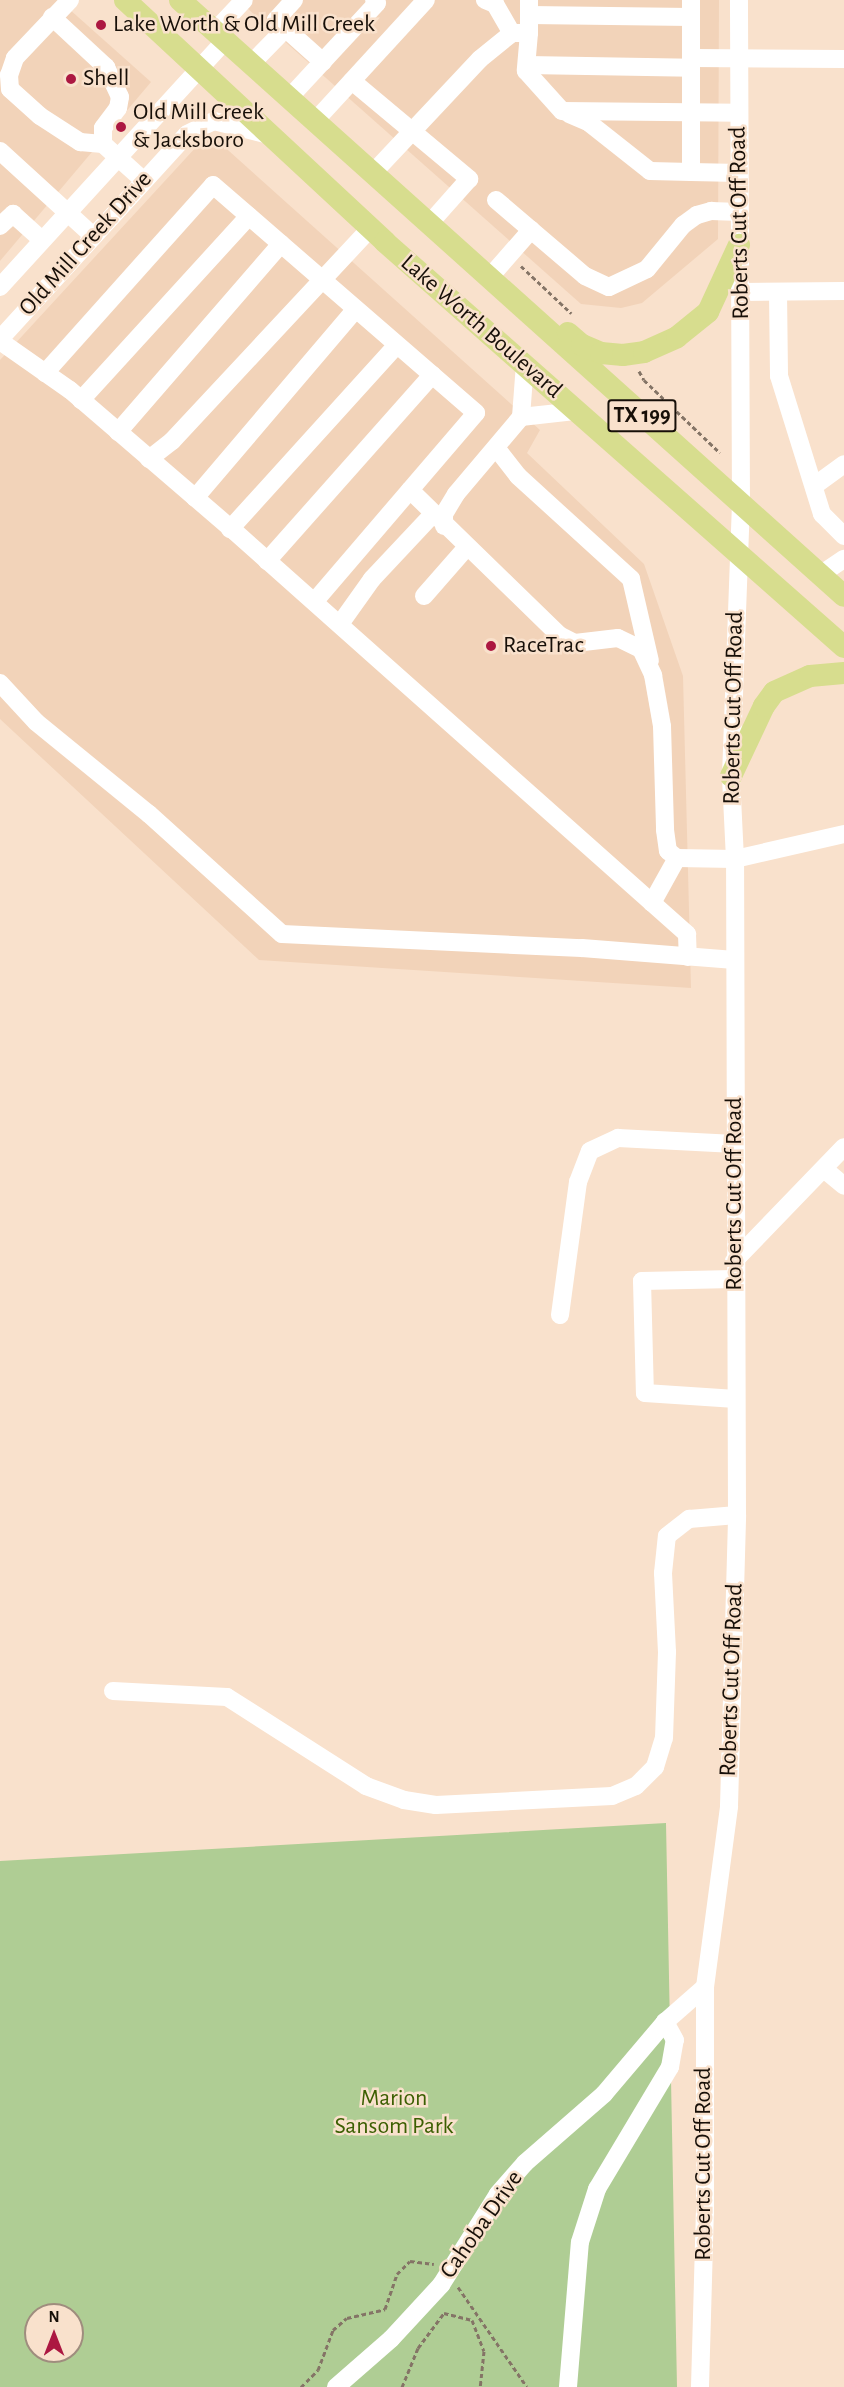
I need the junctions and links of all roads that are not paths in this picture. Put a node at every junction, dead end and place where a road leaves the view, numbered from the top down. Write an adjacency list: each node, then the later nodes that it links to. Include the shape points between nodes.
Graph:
1 (70, 0): 11 (street)
2 (125, 0): 21 (main road, Lake Worth Boulevard / TX 199)
3 (180, 0): 14 (main road, Lake Worth Boulevard / TX 199)
4 (244, 0): 14 (street, Old Mill Creek Drive)
5 (294, 0): 13 (street, via 276,20)
6 (374, 0): 17 (street, via 377,3)
7 (426, 0): 22 (street)
8 (485, 0): 12 (street)
9 (739, 0): 15 (street, Roberts Cut Off Road)
10 (691, 9): 12 (street); 18 (street)
11 (52, 17): 30 (street, via 106,68 120,97 118,108 103,128); 30 (street, via 15,58 9,75 10,89 40,116 80,142)
12 (525, 20): 20 (street); 28 (street, via 480,59)
13 (286, 28): 17 (street); 19 (street)
14 (220, 36): 19 (main road, Lake Worth Boulevard / TX 199); 21 (street, Old Mill Creek Drive)
15 (739, 58): 16 (street); 18 (street); 26 (street, Roberts Cut Off Road)
16 (844, 59)
17 (323, 62): 23 (street)
18 (691, 63): 20 (street); 25 (street)
19 (251, 64): 23 (main road, Lake Worth Boulevard / TX 199)
20 (527, 65): 24 (street, via 526,71)
21 (198, 69): 29 (main road, Lake Worth Boulevard / TX 199); 30 (street, Old Mill Creek Drive)
22 (352, 81): 27 (street); 28 (street)
23 (289, 98): 27 (main road, Lake Worth Boulevard / TX 199)
24 (561, 111): 25 (street); 32 (street, via 588,122 650,171)
25 (691, 112): 26 (street); 32 (street)
26 (739, 113): 34 (street, Roberts Cut Off Road)
27 (315, 121): 33 (main road, Lake Worth Boulevard / TX 199)
28 (414, 130): 33 (street); 40 (street, via 469,179)
29 (269, 135): 35 (street, Old Mill Creek Drive, via 214,121 187,134); 42 (main road, Lake Worth Boulevard / TX 199)
30 (109, 150): 35 (street); 37 (street, Old Mill Creek Drive)
31 (0, 151): 37 (street)
32 (691, 172): 34 (street)
33 (373, 173): 40 (main road, Lake Worth Boulevard / TX 199)
34 (739, 173): 38 (street, Roberts Cut Off Road)
35 (143, 180): 44 (street, Old Mill Creek Drive)
36 (496, 200): 43 (street)
37 (66, 212): 44 (street); 45 (street, Old Mill Creek Drive)
38 (739, 212): 43 (street, via 697,215 683,225 647,269 609,287 590,280); 47 (street, Roberts Cut Off Road)
39 (249, 216): 46 (street); 59 (street, via 213,185); 61 (street)
40 (429, 224): 48 (main road, Lake Worth Boulevard / TX 199)
41 (0, 226): 45 (street, via 13,214)
42 (370, 229): 49 (street); 58 (main road, Lake Worth Boulevard / TX 199)
43 (531, 230): 48 (street)
44 (93, 236): 56 (street, Old Mill Creek Drive)
45 (41, 239): 50 (street, Old Mill Creek Drive)
46 (281, 244): 49 (street); 64 (street)
47 (739, 244): 52 (street, Roberts Cut Off Road); 55 (main road, via 708,312 677,337 644,352 601,353 582,345 565,330)
48 (489, 278): 55 (main road, Lake Worth Boulevard / TX 199)
49 (323, 280): 54 (street); 66 (street, via 172,441)
50 (0, 287)
51 (844, 291): 53 (street)
52 (741, 292): 53 (street); 71 (street, Roberts Cut Off Road)
53 (777, 292): 68 (street, via 779,376)
54 (356, 309): 57 (street); 70 (street)
55 (543, 326): 71 (main road, Lake Worth Boulevard / TX 199)
56 (0, 340): 59 (street)
57 (397, 345): 60 (street); 73 (street)
58 (525, 364): 62 (main road, Lake Worth Boulevard / TX 199); 63 (street)
59 (45, 373): 61 (street)
60 (432, 375): 69 (street, via 476,413); 78 (street)
61 (81, 400): 64 (street)
62 (575, 411): 63 (street); 76 (main road, Lake Worth Boulevard / TX 199)
63 (521, 417): 65 (street)
64 (118, 432): 66 (street)
65 (497, 449): 72 (street); 86 (street, via 518,476 631,579)
66 (149, 459): 70 (street)
67 (844, 464): 68 (street)
68 (813, 486): 74 (street, via 822,514)
69 (410, 490): 72 (street); 82 (street)
70 (195, 498): 73 (street)
71 (741, 507): 76 (street, Roberts Cut Off Road); 79 (main road, Lake Worth Boulevard / TX 199)
72 (438, 520): 75 (street); 83 (street, via 372,579)
73 (230, 528): 78 (street)
74 (844, 536)
75 (466, 548): 80 (street); 86 (street, via 560,635 575,643 618,638 641,649)
76 (737, 556): 84 (main road, Lake Worth Boulevard / TX 199); 88 (street, Roberts Cut Off Road)
77 (844, 559): 79 (street)
78 (267, 561): 82 (street)
79 (820, 575): 81 (main road, Lake Worth Boulevard / TX 199)
80 (424, 596)
81 (844, 596)
82 (315, 601): 83 (street)
83 (340, 624): 92 (street)
84 (844, 647)
85 (844, 673): 88 (main road, via 810,676 774,692)
86 (653, 675): 90 (street, via 662,726 665,831 669,851)
87 (0, 683): 93 (street, via 36,722 149,814 282,934)
88 (731, 776): 91 (street, Roberts Cut Off Road)
89 (844, 834): 91 (street)
90 (677, 858): 91 (street); 92 (street)
91 (735, 859): 94 (street, Roberts Cut Off Road)
92 (652, 903): 93 (street, via 687,934)
93 (688, 957): 94 (street)
94 (735, 960): 95 (street, Roberts Cut Off Road)
95 (735, 1144): 99 (street, Roberts Cut Off Road); 100 (street, via 618,1138 590,1151 578,1182)
96 (844, 1147): 97 (street)
97 (824, 1169): 98 (street); 99 (street)
98 (844, 1186)
99 (734, 1270): 101 (street, Roberts Cut Off Road); 101 (street, via 642,1281 645,1393)
100 (560, 1315)
101 (736, 1399): 102 (street, Roberts Cut Off Road)
102 (737, 1515): 103 (street, via 689,1519 667,1536 663,1572 667,1652 664,1738 655,1767 636,1786 612,1796 436,1804 404,1800 366,1786 227,1697); 104 (street, Roberts Cut Off Road, via 729,1797)
103 (112, 1691)
104 (705, 1987): 105 (street, Cahoba Drive); 108 (street, Roberts Cut Off Road)
105 (665, 2022): 106 (street, Cahoba Drive, via 604,2094 525,2163 498,2194 441,2285 391,2338); 107 (street, via 675,2040 669,2067 597,2189 579,2242)
106 (336, 2387)
107 (568, 2387)
108 (700, 2387)

